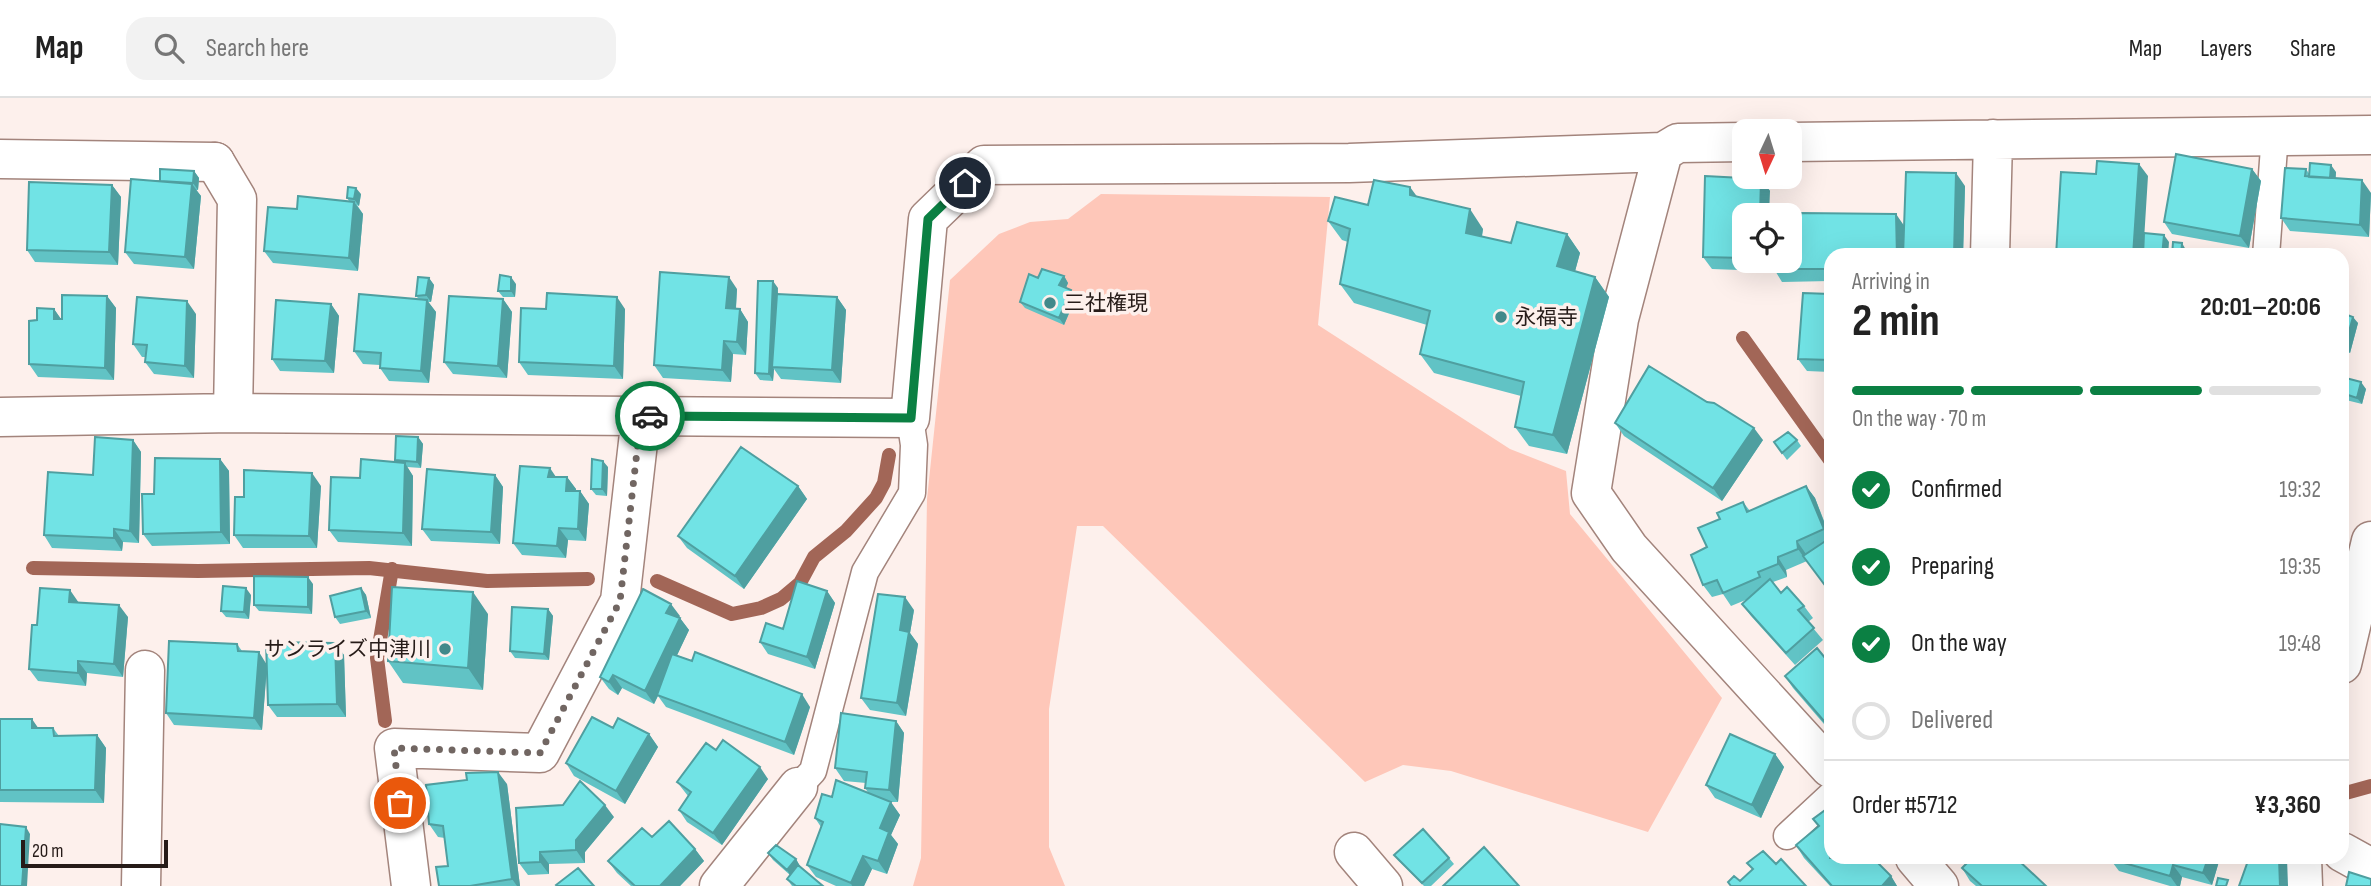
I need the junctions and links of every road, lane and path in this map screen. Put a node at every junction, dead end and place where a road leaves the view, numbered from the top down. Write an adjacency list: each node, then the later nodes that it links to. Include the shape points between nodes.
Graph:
1 (2275, 134): 2 (street); 3 (street); 9 (lane)
2 (2371, 135)
3 (1993, 139): 5 (street); 8 (street)
4 (1732, 142): 6 (street, via 1678,143)
5 (1802, 142)
6 (1663, 152): 13 (street, via 1349,163 984,165 928,219); 17 (street, via 1619,319 1591,493 1629,548)
7 (0, 159): 10 (street, via 215,162 237,199)
8 (1990, 248)
9 (2267, 248)
10 (233, 413): 11 (street); 12 (street)
11 (641, 416): 13 (street); 27 (street, via 620,601 540,753 394,748)
12 (0, 417)
13 (911, 418): 18 (lane, via 912,493 865,572 813,771)
14 (2371, 541): 15 (street)
15 (2353, 657)
16 (145, 670): 26 (street)
17 (1824, 761)
18 (798, 787): 28 (street)
19 (1824, 802): 20 (lane)
20 (1787, 836)
21 (1353, 852): 29 (street)
22 (2349, 856): 25 (street)
23 (1920, 864): 30 (street)
24 (2302, 864): 31 (street)
25 (2371, 868)
26 (141, 886)
27 (411, 886)
28 (719, 886)
29 (1383, 886)
30 (1939, 886)
31 (2303, 886)

